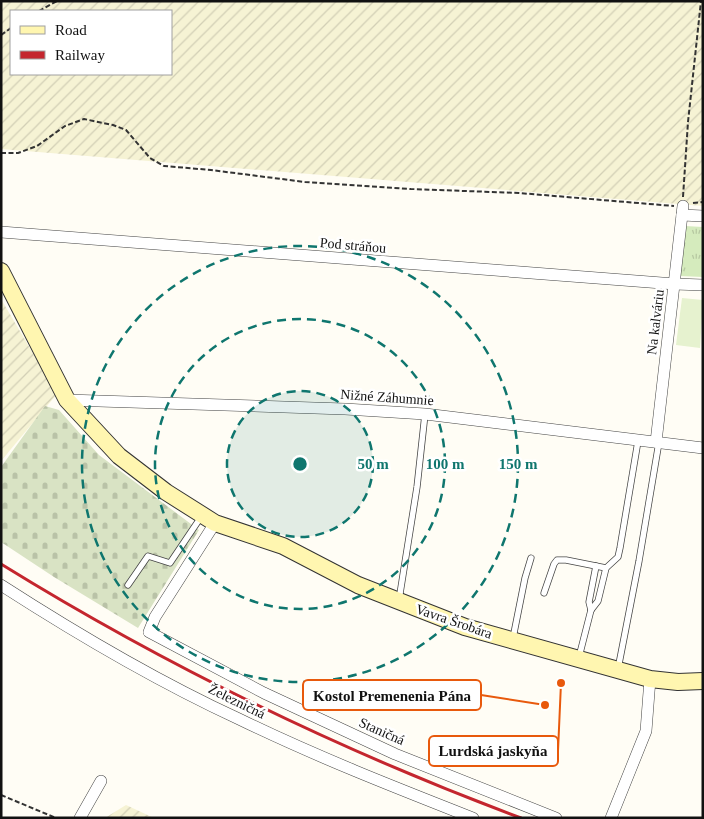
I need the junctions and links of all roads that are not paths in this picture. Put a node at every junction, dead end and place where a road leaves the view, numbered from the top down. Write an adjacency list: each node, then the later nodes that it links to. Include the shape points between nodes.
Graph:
1 (703, 216): 4 (street, Na kalváriu, via 682,211)
2 (1, 232): 4 (street, Pod stráňou)
3 (1, 271): 6 (street, Vavra Šrobára)
4 (675, 284): 5 (street, Pod stráňou); 9 (street, Na kalváriu)
5 (703, 285)
6 (67, 400): 7 (street, Nižné Záhumnie); 11 (street, Vavra Šrobára, via 119,456)
7 (425, 414): 8 (street, Nižné Záhumnie); 18 (lane, via 417,487)
8 (638, 440): 9 (street, Nižné Záhumnie); 14 (lane, via 618,557)
9 (657, 442): 10 (street, Nižné Záhumnie); 22 (lane)
10 (703, 448)
11 (209, 520): 15 (lane, via 170,562 148,556); 18 (street, Vavra Šrobára, via 283,546 358,585); 28 (street, Staničná, via 149,632 264,693 395,754)
12 (531, 558): 20 (lane)
13 (596, 566): 14 (lane); 17 (lane, via 557,560); 19 (lane, via 588,602)
14 (606, 568): 19 (lane, via 598,601)
15 (128, 585)
16 (1, 586): 27 (street, Železničná, via 136,665 239,719)
17 (544, 593)
18 (398, 601): 20 (street, Vavra Šrobára, via 465,627)
19 (591, 610): 21 (lane)
20 (512, 640): 21 (street, Vavra Šrobára)
21 (579, 659): 22 (street, Vavra Šrobára)
22 (618, 670): 23 (street, Vavra Šrobára)
23 (650, 679): 24 (street, Vavra Šrobára); 29 (street, via 646,731)
24 (703, 681)
25 (101, 781): 26 (street)
26 (80, 818)
27 (473, 818)
28 (556, 818)
29 (611, 818)

